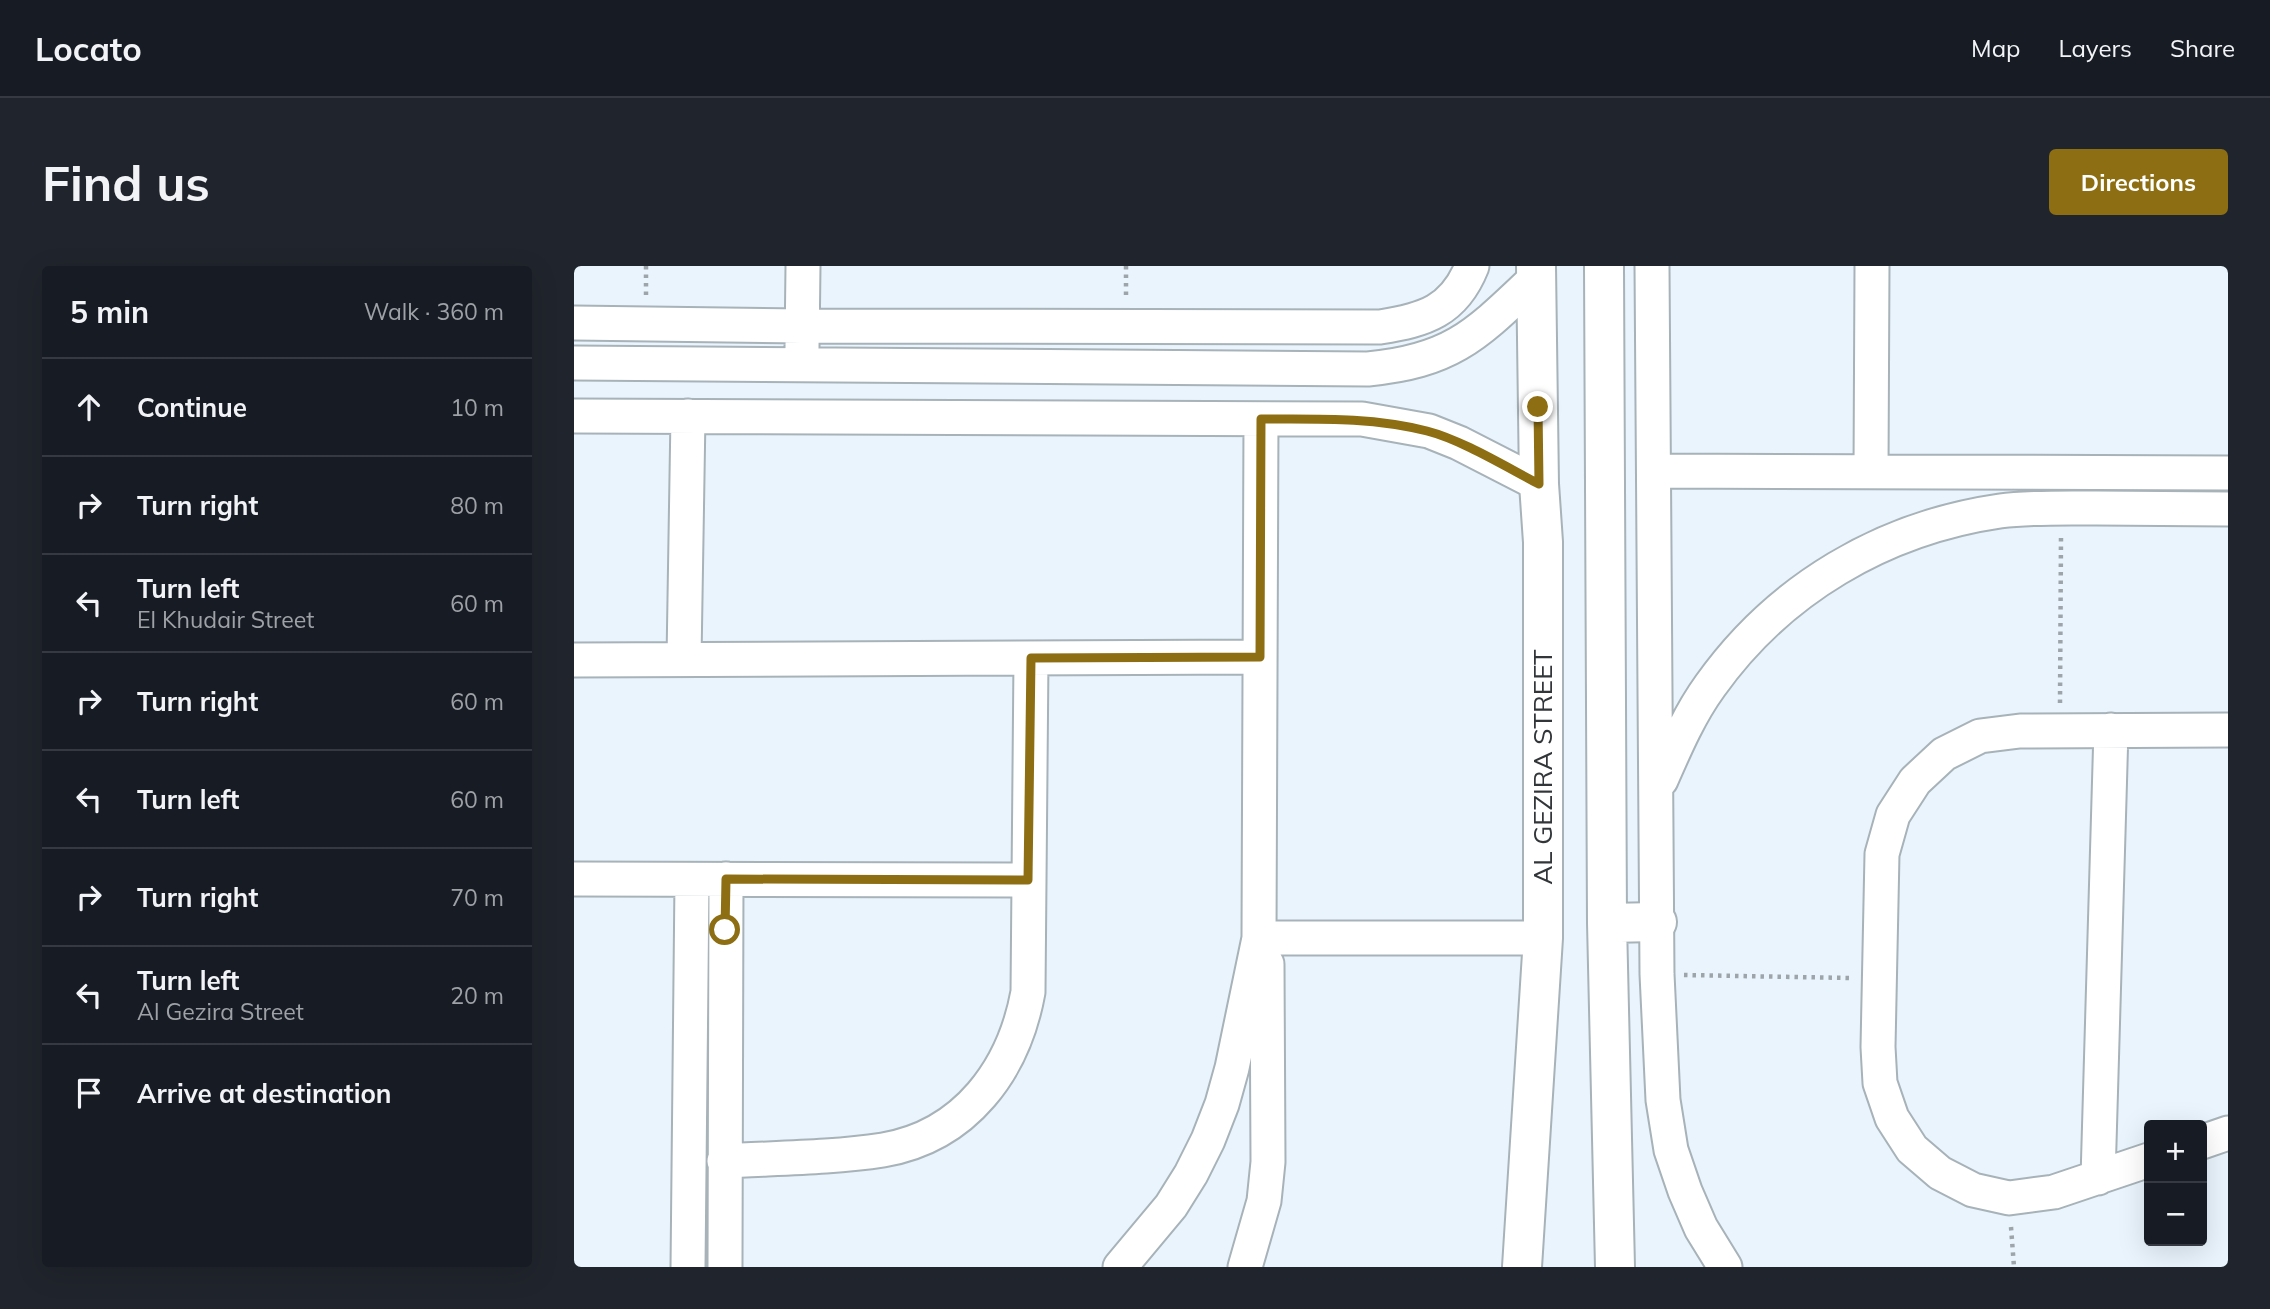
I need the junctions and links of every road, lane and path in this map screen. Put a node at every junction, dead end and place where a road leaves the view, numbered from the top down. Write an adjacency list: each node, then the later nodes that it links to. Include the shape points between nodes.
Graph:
1 (803, 266): 8 (street)
2 (1472, 266): 8 (street, via 1464,286 1429,316 1380,327)
3 (1604, 266): 33 (main road)
4 (1652, 266): 14 (street)
5 (1872, 266): 15 (street)
6 (1536, 272): 10 (street, via 1490,322 1464,342 1401,366); 17 (main road, AL GEZIRA STREET)
7 (574, 323): 8 (street)
8 (802, 326): 10 (street)
9 (574, 363): 10 (street)
10 (801, 365)
11 (574, 416): 12 (street)
12 (688, 416): 13 (street); 22 (street)
13 (1261, 419): 17 (street, via 1362,419 1429,431); 20 (street)
14 (1654, 471): 15 (street); 27 (street)
15 (1871, 471): 16 (street)
16 (2228, 473)
17 (1539, 484): 35 (main road, AL GEZIRA STREET, via 1544,542)
18 (2062, 508): 19 (street); 26 (path); 27 (street, via 2003,511 1945,522 1889,541 1836,567 1745,641 1709,687 1679,738)
19 (2228, 509)
20 (1260, 657): 21 (street); 34 (street)
21 (1031, 658): 22 (street); 31 (street)
22 (684, 659): 23 (street)
23 (574, 660)
24 (2111, 730): 25 (street); 26 (street); 42 (street)
25 (2228, 730)
26 (2060, 731): 37 (street, via 1980,736 1944,754 1915,781 1893,815 1882,854)
27 (1657, 792): 32 (street)
28 (574, 879): 30 (street)
29 (726, 879): 30 (street); 31 (street); 40 (street)
30 (692, 880): 44 (street)
31 (1028, 880): 40 (street, via 1028,992 1023,1020 1000,1072 962,1114 921,1138 885,1149)
32 (1657, 922): 33 (main road); 36 (street)
33 (1607, 923): 49 (main road)
34 (1259, 938): 35 (street); 46 (street, via 1233,1068 1208,1140 1171,1206); 47 (street, via 1268,967 1268,1162 1264,1201)
35 (1543, 938): 48 (main road, AL GEZIRA STREET)
36 (1657, 974): 37 (path); 50 (street, via 1663,1100 1671,1150 1702,1228)
37 (1879, 979): 43 (street, via 1880,1083 1892,1118 1912,1149 1940,1173 1972,1190)
38 (2228, 1133): 39 (street)
39 (2207, 1140)
40 (724, 1161): 45 (street)
41 (2144, 1162): 42 (street)
42 (2098, 1178): 43 (street, via 2054,1192)
43 (2009, 1198): 51 (path)
44 (688, 1267)
45 (725, 1267)
46 (1120, 1267)
47 (1245, 1267)
48 (1522, 1267)
49 (1615, 1267)
50 (1725, 1267)
51 (2014, 1267)

